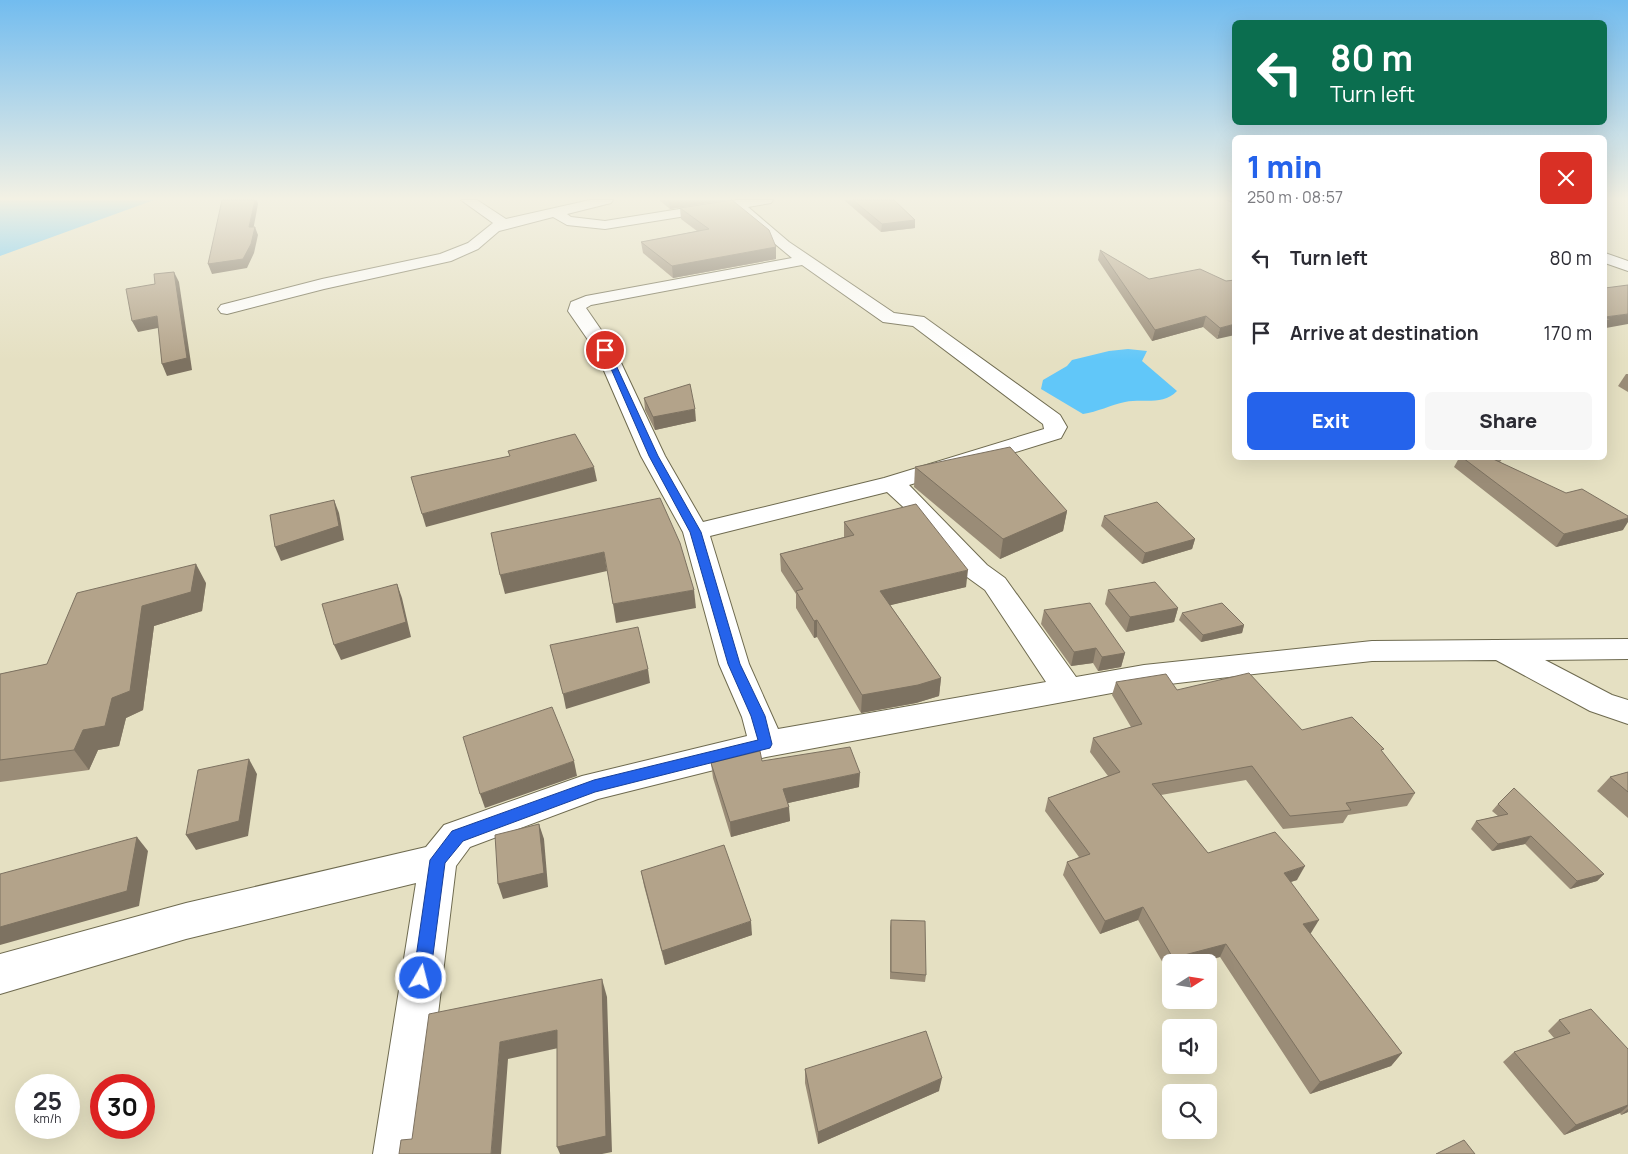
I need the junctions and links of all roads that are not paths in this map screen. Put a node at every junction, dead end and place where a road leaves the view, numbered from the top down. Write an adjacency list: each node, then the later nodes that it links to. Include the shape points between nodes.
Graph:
1 (455, 254): 6 (street)
2 (796, 254): 4 (street)
3 (1607, 259): 5 (street)
4 (805, 260): 7 (street, via 889,318 918,321 1052,420 1056,427 1053,433); 8 (street, via 586,301 577,306 577,312 605,350 653,456)
5 (1628, 266)
6 (227, 310)
7 (892, 483): 8 (street); 11 (street, via 922,510 977,571 996,584)
8 (696, 532): 13 (street, via 734,664 758,716)
9 (1628, 649): 10 (street)
10 (1499, 650): 11 (street, via 1372,651 1144,676); 12 (street, via 1601,703)
11 (1068, 690): 13 (street)
12 (1628, 712)
13 (766, 744): 14 (street, via 594,786 457,836)
14 (438, 860): 15 (street, via 186,921); 16 (street)
15 (0, 974)
16 (397, 1154)

